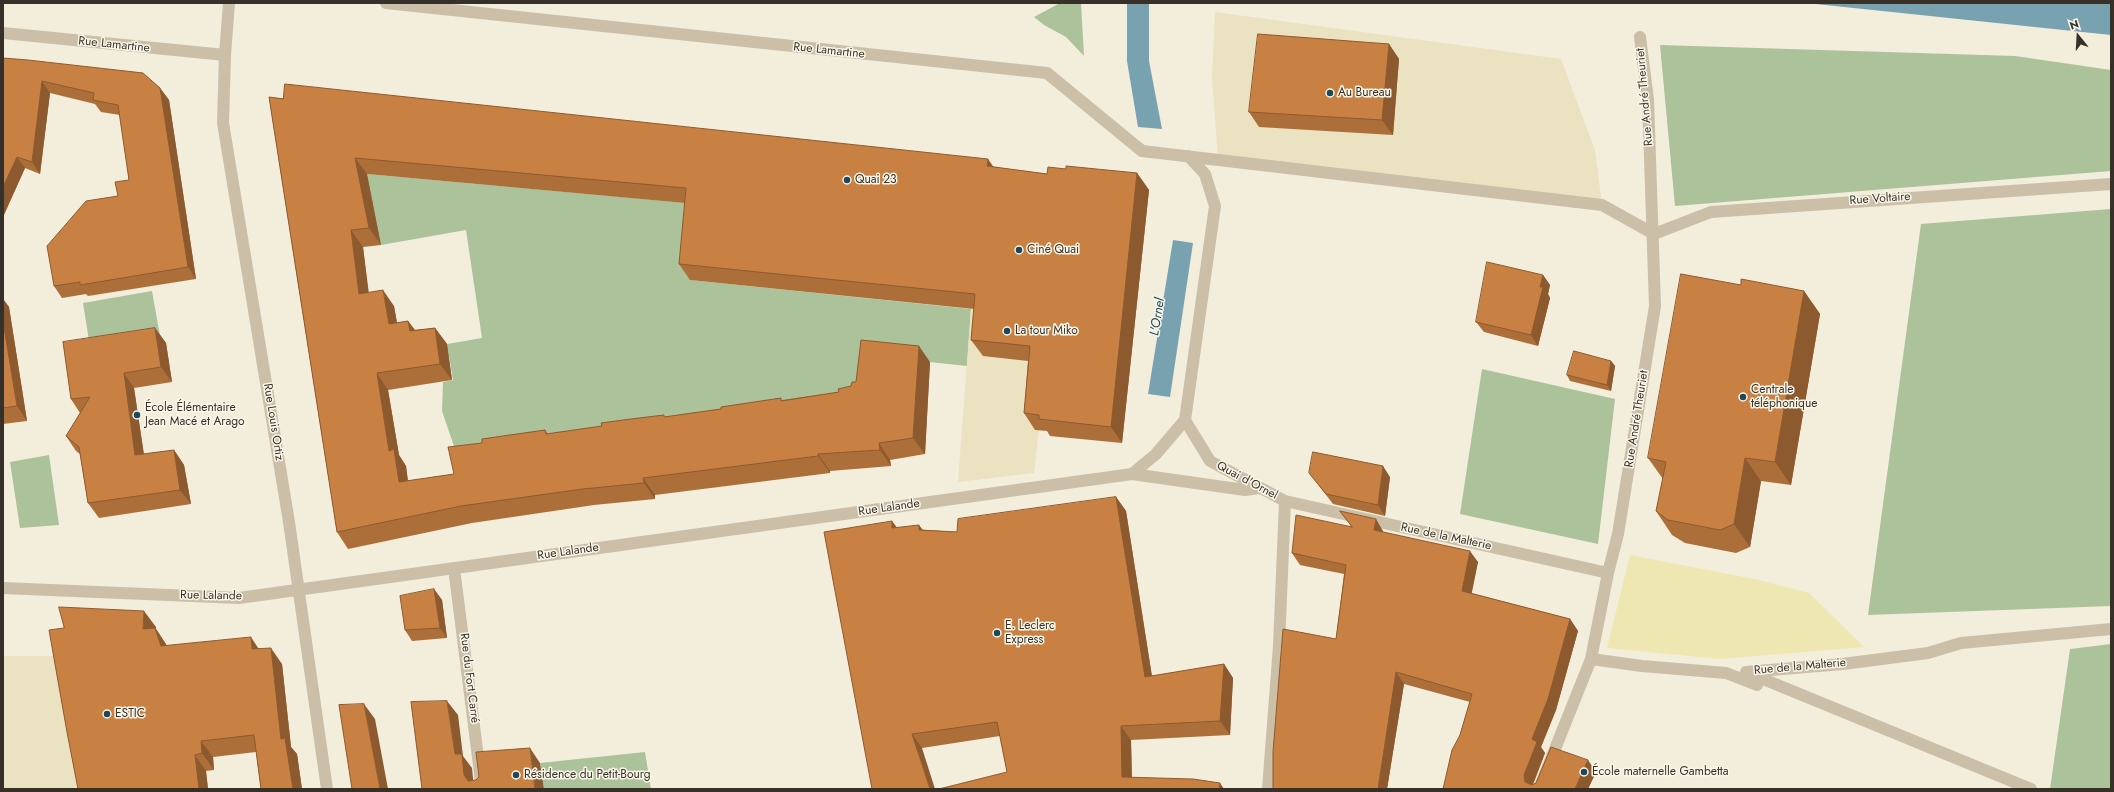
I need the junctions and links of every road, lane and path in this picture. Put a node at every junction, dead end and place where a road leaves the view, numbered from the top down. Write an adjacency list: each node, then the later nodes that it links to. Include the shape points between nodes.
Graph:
1 (229, 3): 5 (street, Rue Louis Ortiz)
2 (386, 3): 6 (street, Rue Lamartine, via 1047,73 1142,152)
3 (3, 33): 5 (street, Rue Lamartine)
4 (1640, 37): 8 (street, Rue André Theuriet, via 1648,99)
5 (225, 55): 16 (street, Rue Louis Ortiz, via 223,123 255,309)
6 (1188, 156): 8 (street, Rue Lamartine, via 1602,205); 9 (street, via 1204,174 1215,206)
7 (2111, 184): 8 (street, Rue Voltaire, via 1711,212)
8 (1654, 234): 14 (street, Rue André Theuriet, via 1655,306 1618,534)
9 (1185, 420): 10 (street, via 1156,454); 11 (street, Quai d'Ornel, via 1210,460)
10 (1132, 474): 11 (street, Rue Lalande, via 1245,490); 13 (street, Rue Lalande)
11 (1259, 488): 12 (street, Quai d'Ornel)
12 (1285, 501): 14 (street, Rue de la Malterie); 21 (street, Quai d'Ornel, via 1279,646)
13 (454, 568): 16 (street, Rue Lalande); 20 (street, Rue du Fort Carré)
14 (1608, 573): 18 (street, Rue André Theuriet)
15 (3, 588): 16 (street, Rue Lalande, via 239,598)
16 (298, 589): 19 (street, Rue Louis Ortiz)
17 (2111, 629): 24 (street, Rue de la Malterie, via 1961,643 1928,653 1843,664 1746,672)
18 (1591, 659): 22 (street, Rue André Theuriet); 23 (street, Rue de la Malterie, via 1726,673)
19 (327, 789)
20 (482, 789)
21 (1268, 789)
22 (1539, 789)
23 (2024, 789)
24 (2030, 789)

